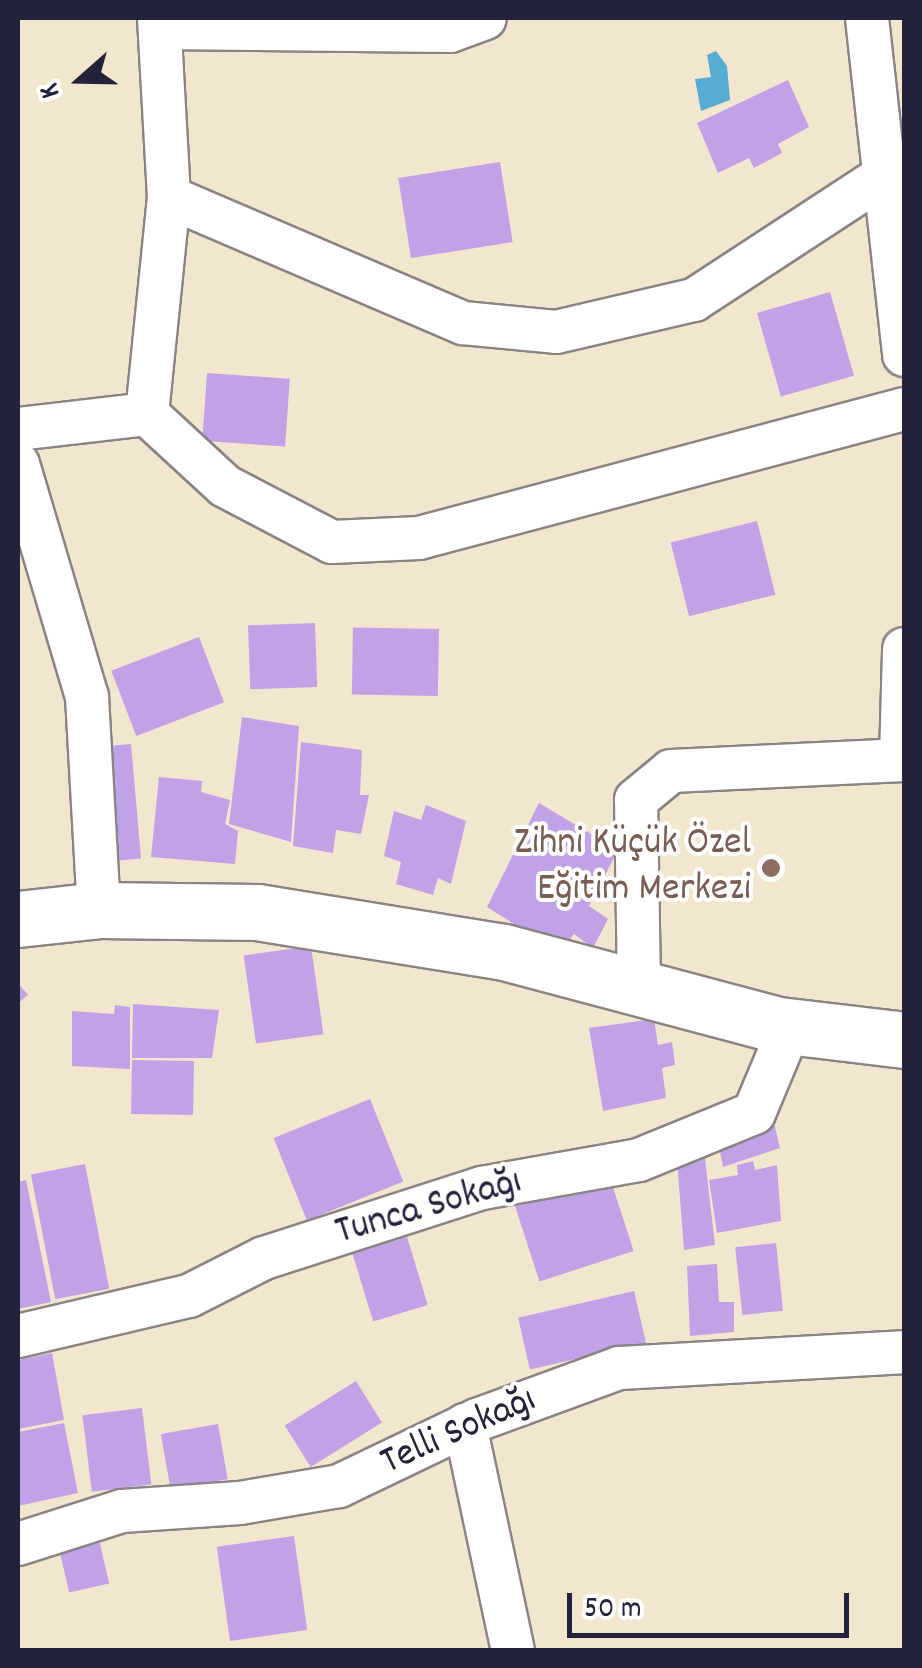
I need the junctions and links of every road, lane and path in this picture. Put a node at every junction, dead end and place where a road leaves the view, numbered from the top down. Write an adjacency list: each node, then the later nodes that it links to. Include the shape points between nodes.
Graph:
1 (486, 18): 3 (street, via 450,31)
2 (867, 18): 4 (street)
3 (160, 23): 5 (street)
4 (896, 172): 5 (street, via 694,300 556,332 463,322); 6 (street)
5 (169, 197): 8 (street)
6 (904, 355)
7 (904, 409): 8 (street, via 419,538 332,542 225,486)
8 (147, 414): 9 (street)
9 (18, 429)
10 (18, 464): 13 (street, via 87,697)
11 (904, 649): 12 (street)
12 (902, 759): 15 (street, via 671,772 636,800)
13 (100, 910): 14 (street); 15 (street, via 256,912 504,952)
14 (18, 919)
15 (639, 988): 16 (street)
16 (790, 1027): 17 (street); 18 (street, Tunca Sokağı, via 754,1113 640,1160 482,1188 264,1258 189,1296)
17 (904, 1040)
18 (18, 1336)
19 (904, 1352): 20 (street, Telli Sokağı, via 620,1368)
20 (465, 1425): 21 (street, Telli Sokağı, via 340,1486 240,1503 122,1512); 22 (street)
21 (18, 1544)
22 (513, 1650)

